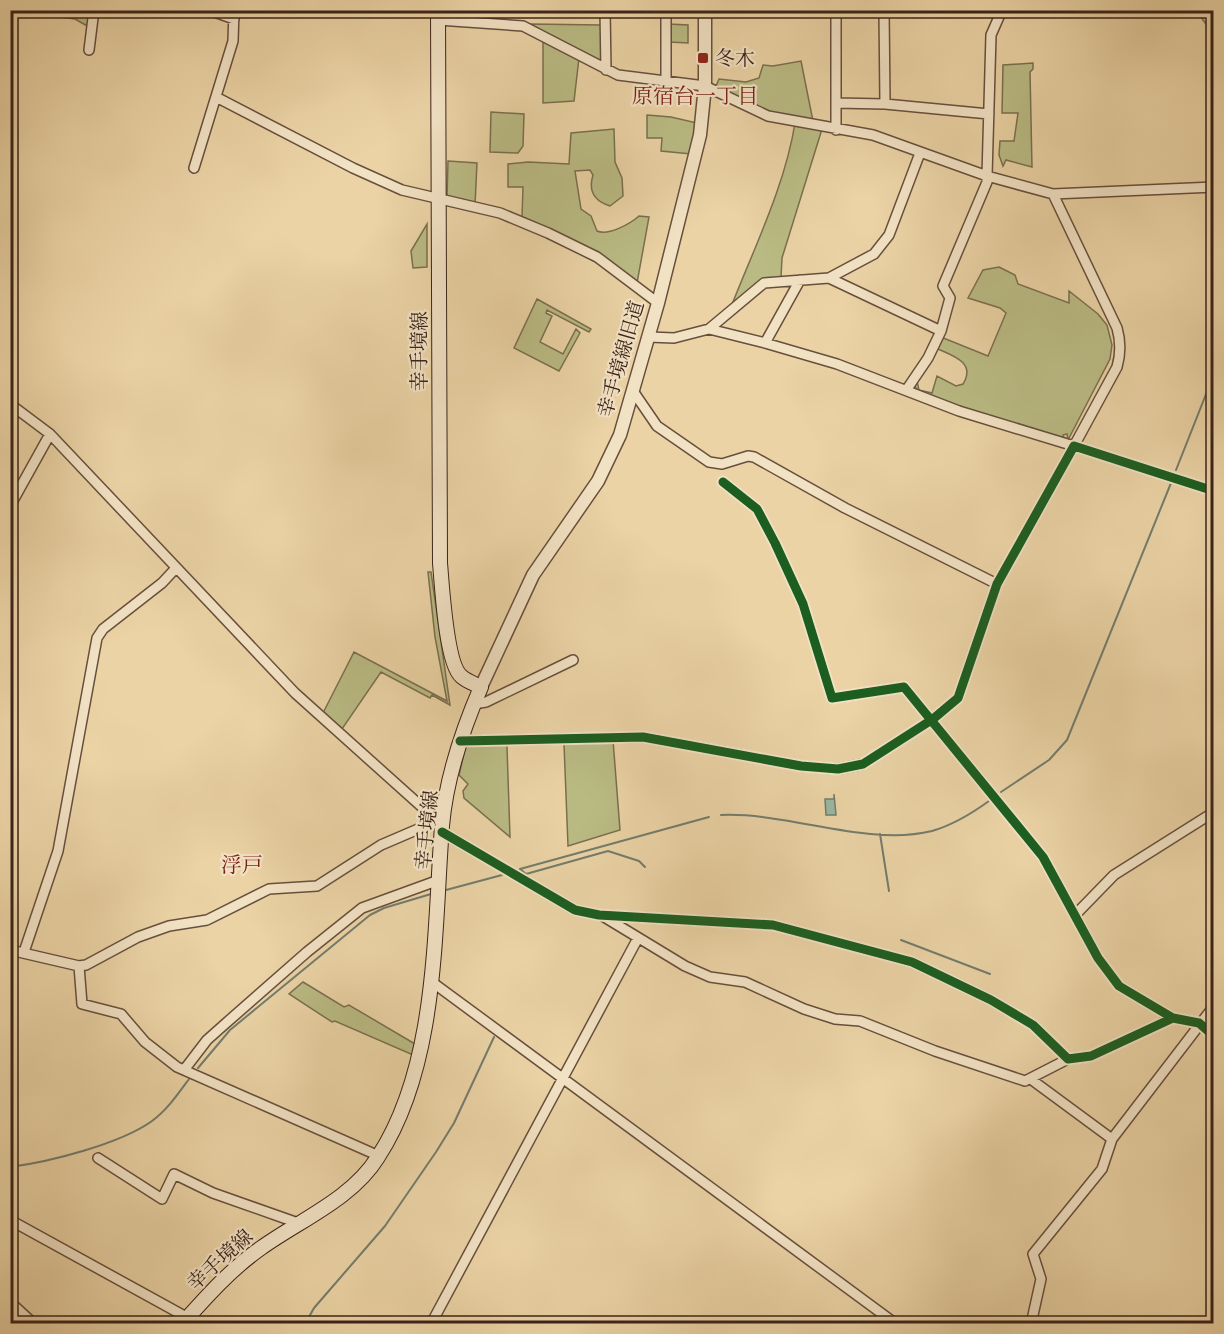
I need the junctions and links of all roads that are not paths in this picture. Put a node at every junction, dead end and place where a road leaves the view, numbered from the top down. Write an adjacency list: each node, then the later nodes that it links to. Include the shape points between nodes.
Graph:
1 (94, 10): 11 (street)
2 (209, 10): 9 (street)
3 (605, 10): 12 (street)
4 (666, 10): 13 (street)
5 (705, 10): 14 (street, 幸手境線旧道)
6 (836, 10): 16 (street)
7 (884, 10): 17 (street)
8 (1002, 10): 18 (street, via 992,35)
9 (234, 15): 15 (street, via 233,41)
10 (438, 15): 12 (street, via 523,26); 25 (main road, 幸手境線)
11 (89, 50)
12 (606, 70): 13 (street, via 630,78)
13 (666, 80): 14 (street)
14 (705, 86): 19 (street, via 768,116); 28 (street, 幸手境線旧道, via 700,135)
15 (216, 97): 21 (street); 25 (street, via 361,172 402,190)
16 (836, 103): 17 (street); 19 (street)
17 (885, 104): 18 (street)
18 (989, 114): 22 (street)
19 (836, 130): 20 (street, via 873,135)
20 (920, 153): 22 (street); 26 (street, via 882,247)
21 (194, 168)
22 (987, 176): 24 (street); 30 (street, via 943,286 950,298)
23 (1214, 187): 24 (street)
24 (1053, 194): 37 (street, via 1117,328 1120,342 1117,367)
25 (438, 199): 28 (street, via 500,213 548,233 597,257); 44 (main road, 幸手境線, via 442,593 455,668 464,679)
26 (829, 278): 27 (street); 30 (street)
27 (800, 280): 29 (street, via 764,283); 32 (street)
28 (658, 303): 31 (street, 幸手境線旧道)
29 (709, 329): 31 (street, via 674,338); 32 (street)
30 (941, 331): 33 (street)
31 (649, 337): 34 (street, 幸手境線旧道)
32 (765, 343): 33 (street)
33 (907, 389): 37 (street, via 959,411)
34 (633, 391): 42 (street, via 657,426 710,462 722,464 748,456 754,458); 44 (street, 幸手境線旧道, via 620,435 598,481 533,575)
35 (10, 404): 36 (street)
36 (50, 434): 40 (street); 41 (street)
37 (1074, 446): 39 (street); 42 (street)
38 (723, 482): 46 (street, via 757,509 775,543 803,604 832,698 904,687)
39 (1214, 491)
40 (10, 506)
41 (176, 568): 49 (street, via 296,693); 55 (street, via 103,629 98,638 60,842)
42 (997, 584): 46 (street, via 958,698)
43 (573, 660): 45 (street, via 486,702)
44 (481, 687): 45 (main road, 幸手境線)
45 (474, 704): 47 (main road, 幸手境線)
46 (933, 719): 47 (street, via 862,764 838,769 801,766 643,737); 51 (street, via 1043,857)
47 (460, 741): 49 (main road, 幸手境線)
48 (1214, 812): 51 (street, via 1114,875)
49 (440, 826): 50 (main road, 幸手境線); 52 (street, via 575,910); 56 (street, via 381,845 316,886 268,889 207,920 169,926 138,937)
50 (439, 880): 57 (main road, 幸手境線); 63 (street, via 364,907 207,1040)
51 (1076, 914): 59 (street, via 1098,958 1119,986)
52 (599, 915): 53 (street); 62 (street, via 773,925 912,962 992,1000 1033,1025)
53 (638, 938): 64 (street); 65 (street, via 710,977 745,982 804,1009 860,1021 935,1051 1024,1081)
54 (10, 950): 55 (street)
55 (24, 952): 56 (street)
56 (79, 966): 63 (street, via 82,1004 121,1014 145,1041)
57 (432, 982): 64 (street); 67 (main road, 幸手境線, via 416,1064)
58 (1214, 1006): 60 (street)
59 (1173, 1018): 60 (street); 62 (street, via 1091,1056)
60 (1199, 1023): 61 (street); 66 (street)
61 (1214, 1035)
62 (1068, 1059): 65 (street)
63 (184, 1070): 67 (street)
64 (562, 1078): 74 (street); 75 (street)
65 (1032, 1080): 66 (street)
66 (1112, 1139): 76 (street, via 1102,1169 1033,1254 1041,1279)
67 (380, 1156): 70 (main road, 幸手境線, via 359,1180)
68 (98, 1158): 70 (street, via 162,1199 174,1174 213,1193)
69 (10, 1220): 72 (street)
70 (298, 1223): 72 (main road, 幸手境線, via 244,1261)
71 (10, 1302): 73 (street)
72 (190, 1321)
73 (34, 1323)
74 (431, 1323)
75 (896, 1323)
76 (1031, 1323)

